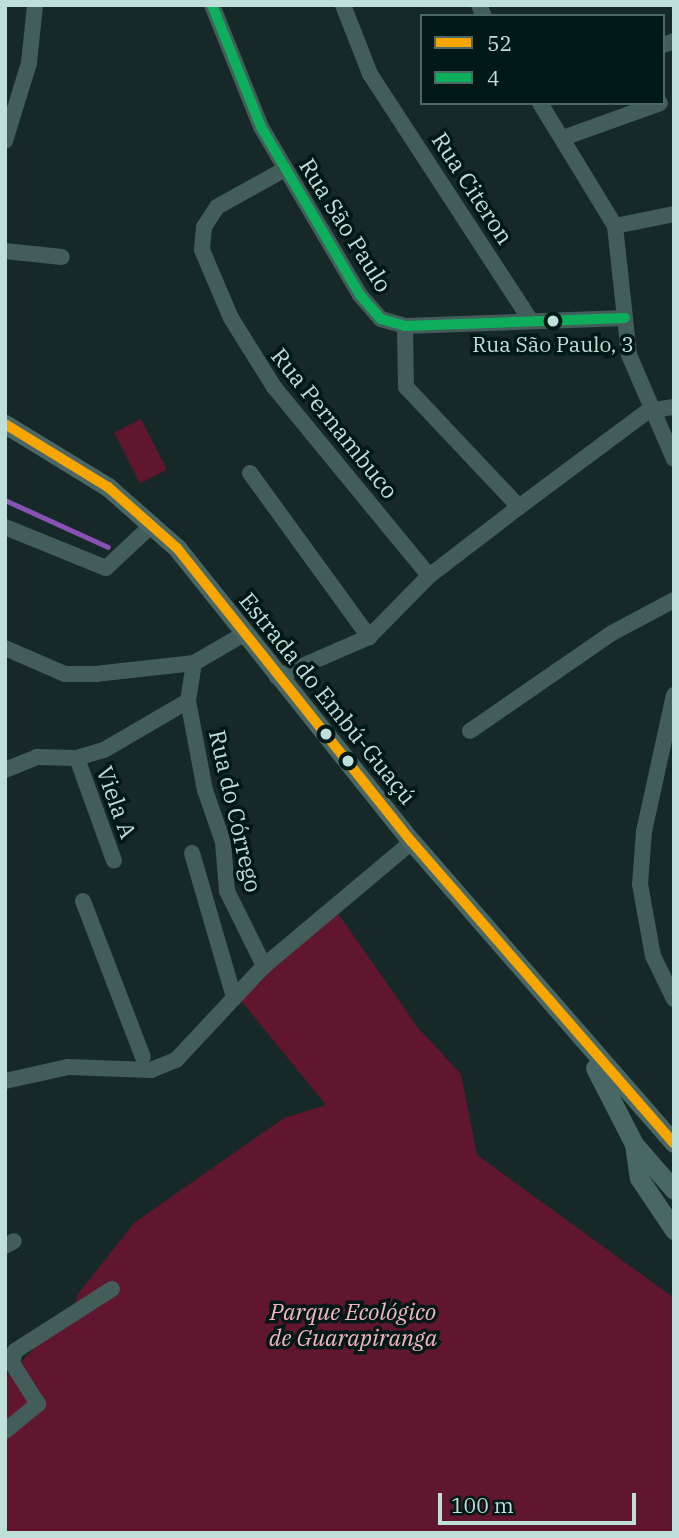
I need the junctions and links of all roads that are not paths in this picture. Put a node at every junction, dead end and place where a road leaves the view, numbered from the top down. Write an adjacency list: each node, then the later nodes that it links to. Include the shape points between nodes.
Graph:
1 (35, 5): 7 (street, via 29,63)
2 (212, 5): 8 (street, Rua São Paulo, via 243,93)
3 (343, 5): 14 (street, Rua Citeron, via 370,74)
4 (541, 105): 6 (street)
5 (656, 105): 6 (street)
6 (563, 138): 10 (street)
7 (5, 141)
8 (285, 169): 15 (street, Rua São Paulo, via 368,308); 24 (street, Rua Pernambuco, via 217,207 204,227 202,250 232,318 274,387)
9 (674, 214): 10 (street)
10 (615, 226): 13 (street)
11 (5, 251): 12 (street)
12 (62, 257)
13 (625, 318): 14 (street, Rua São Paulo); 17 (street, via 629,355)
14 (530, 319): 15 (street, Rua São Paulo)
15 (405, 326): 21 (street, via 406,387)
16 (674, 407): 17 (street)
17 (648, 411): 19 (street); 21 (street)
18 (5, 424): 22 (main road, Estrada do Embú-Guaçú, via 108,487)
19 (674, 459)
20 (250, 473): 27 (street)
21 (519, 507): 24 (street)
22 (153, 524): 23 (street, via 106,568); 26 (main road, Estrada do Embú-Guaçú)
23 (5, 527)
24 (429, 576): 27 (street)
25 (674, 600): 33 (street, via 622,626)
26 (244, 634): 29 (street); 30 (main road, Estrada do Embú-Guaçú)
27 (369, 637): 30 (street)
28 (5, 648): 29 (street, via 65,674)
29 (194, 663): 32 (street, Rua do Córrego)
30 (277, 677): 36 (main road, Estrada do Embú-Guaçú)
31 (674, 695): 42 (street, via 644,831 640,884 653,956)
32 (188, 701): 34 (street, via 116,744); 40 (street, Rua do Córrego, via 205,790 223,842 227,891)
33 (470, 731)
34 (77, 758): 35 (street, via 37,757); 38 (street, Viela A)
35 (5, 770)
36 (412, 842): 40 (street); 43 (main road, Estrada do Embú-Guaçú)
37 (192, 853): 41 (street)
38 (114, 861)
39 (83, 901): 44 (street)
40 (264, 966): 41 (street)
41 (234, 998): 44 (street, via 192,1047)
42 (674, 999)
43 (579, 1040): 46 (main road, Estrada do Embú-Guaçú); 47 (main road, Estrada do Embú-Guaçú)
44 (146, 1063): 45 (street, via 68,1067)
45 (6, 1080)
46 (674, 1143)
47 (634, 1144): 48 (main road, Estrada do Embú-Guaçú); 49 (main road, via 639,1178)
48 (674, 1190)
49 (674, 1230)
50 (112, 1289): 51 (street, via 15,1351 12,1363 38,1404)
51 (5, 1431)

